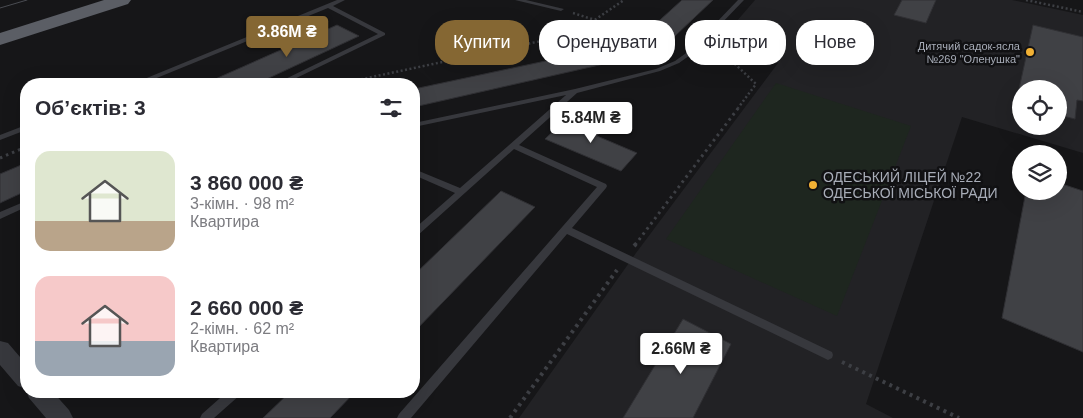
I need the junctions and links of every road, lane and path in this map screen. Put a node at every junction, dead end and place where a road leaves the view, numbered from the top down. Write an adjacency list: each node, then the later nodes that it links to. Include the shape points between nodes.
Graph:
1 (122, 0): 12 (highway)
2 (342, 0): 7 (lane)
3 (518, 0): 8 (lane)
4 (624, 0): 10 (path)
5 (741, 0): 11 (lane)
6 (1026, 0): 9 (path)
7 (329, 6): 16 (lane); 17 (lane, via 383,34)
8 (561, 9): 10 (path)
9 (1083, 12)
10 (595, 20)
11 (722, 20)
12 (0, 39)
13 (539, 41): 18 (path)
14 (685, 56): 19 (lane, via 658,70)
15 (736, 65): 32 (path, via 756,84)
16 (149, 78)
17 (291, 78)
18 (367, 78)
19 (575, 91): 20 (lane); 23 (lane)
20 (420, 124)
21 (20, 130): 22 (lane)
22 (0, 138)
23 (513, 146): 27 (lane); 31 (lane, via 603,186)
24 (20, 150): 25 (path)
25 (0, 158)
26 (420, 175): 27 (lane)
27 (461, 192): 30 (lane)
28 (20, 207): 29 (lane)
29 (0, 216)
30 (420, 229)
31 (567, 230): 32 (lane); 40 (lane)
32 (626, 257): 34 (lane); 41 (path)
33 (0, 350): 35 (street)
34 (828, 355): 42 (path)
35 (20, 372)
36 (43, 398): 38 (street)
37 (228, 398): 39 (lane)
38 (61, 418)
39 (206, 418)
40 (403, 418)
41 (510, 418)
42 (959, 418)

